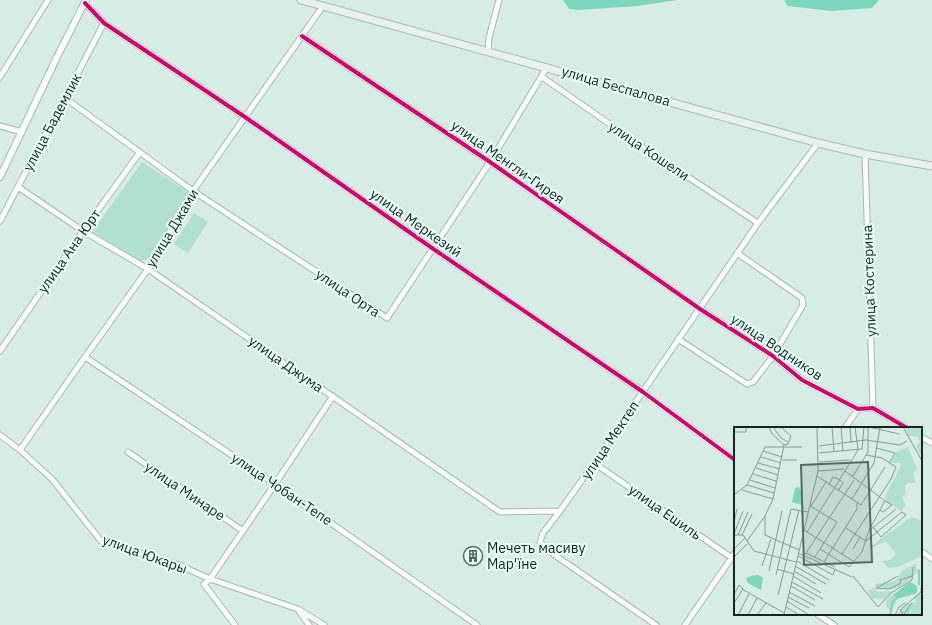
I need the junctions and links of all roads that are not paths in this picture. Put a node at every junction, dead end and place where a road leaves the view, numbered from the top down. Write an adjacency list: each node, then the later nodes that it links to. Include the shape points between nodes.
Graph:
1 (48, 0): 10 (street)
2 (301, 0): 5 (main road, улица Беспалова)
3 (500, 0): 8 (street, via 489,38)
4 (85, 2): 6 (street, улица Меркезий); 15 (street)
5 (323, 6): 7 (street, улица Джами); 8 (main road, улица Беспалова)
6 (104, 23): 12 (street, улица Бадемлик); 13 (street, улица Меркезий)
7 (302, 36): 13 (street, улица Джами); 19 (street, улица Менгли-Гирея)
8 (488, 52): 9 (main road, улица Беспалова)
9 (548, 67): 11 (street, улица Орта); 16 (main road, улица Беспалова)
10 (0, 77)
11 (542, 77): 19 (street, улица Орта); 25 (street, улица Кошели)
12 (65, 98): 17 (street, улица Орта); 22 (street, улица Бадемлик)
13 (245, 117): 23 (street, улица Джами); 27 (street, улица Меркезий)
14 (0, 126): 15 (street)
15 (22, 132): 21 (street)
16 (818, 143): 18 (main road, улица Беспалова); 25 (street, улица Мектеп)
17 (140, 152): 23 (street, улица Орта); 26 (street, улица Ана Юрт)
18 (865, 154): 20 (main road, улица Беспалова); 38 (street, улица Костерина)
19 (490, 162): 27 (street, улица Орта); 30 (street, улица Менгли-Гирея)
20 (932, 166)
21 (0, 177)
22 (18, 187): 24 (street, улица Бадемлик); 26 (street, улица Джума)
23 (193, 190): 27 (street, улица Орта, via 387,318); 29 (street, улица Джами)
24 (0, 221)
25 (758, 223): 28 (street, улица Мектеп)
26 (83, 231): 29 (street, улица Джума); 32 (street, улица Ана Юрт)
27 (432, 248): 35 (street, улица Меркезий)
28 (737, 253): 30 (street, улица Мектеп); 33 (street, via 802,298 803,306)
29 (148, 269): 34 (street, улица Джами); 36 (street, улица Джума)
30 (700, 309): 31 (street, улица Мектеп); 33 (street, улица Водников)
31 (678, 339): 33 (street, via 747,384 753,382); 35 (street, улица Мектеп)
32 (0, 351)
33 (774, 356): 37 (street, улица Водников, via 802,380)
34 (85, 357): 44 (street, улица Джами); 48 (street, улица Чобан-Тепе)
35 (642, 392): 46 (street, улица Меркезий); 47 (street, улица Мектеп)
36 (333, 396): 48 (street); 49 (street, улица Джума, via 500,512)
37 (858, 408): 38 (street, улица Водников); 39 (street)
38 (873, 408): 40 (street)
39 (846, 427)
40 (905, 427)
41 (0, 435): 44 (street, улица Юкары)
42 (922, 438): 43 (street)
43 (932, 443)
44 (20, 450): 54 (street, улица Юкары, via 52,479 101,540 179,565)
45 (128, 452): 50 (street, улица Минаре)
46 (734, 459)
47 (594, 463): 49 (street, улица Мектеп); 52 (street, улица Ешиль)
48 (276, 484): 50 (street); 60 (street, улица Чобан-Тепе)
49 (560, 511): 61 (street, улица Мектеп, via 540,542 546,549)
50 (243, 530): 54 (street)
51 (922, 552): 53 (street)
52 (733, 559): 62 (street)
53 (932, 559)
54 (210, 579): 55 (street, улица Юкары); 57 (street, via 204,584)
55 (298, 608): 58 (street); 59 (street, улица Юкары)
56 (819, 615): 63 (street)
57 (235, 625)
58 (309, 625)
59 (324, 625)
60 (477, 625)
61 (656, 625)
62 (685, 625)
63 (834, 625)

